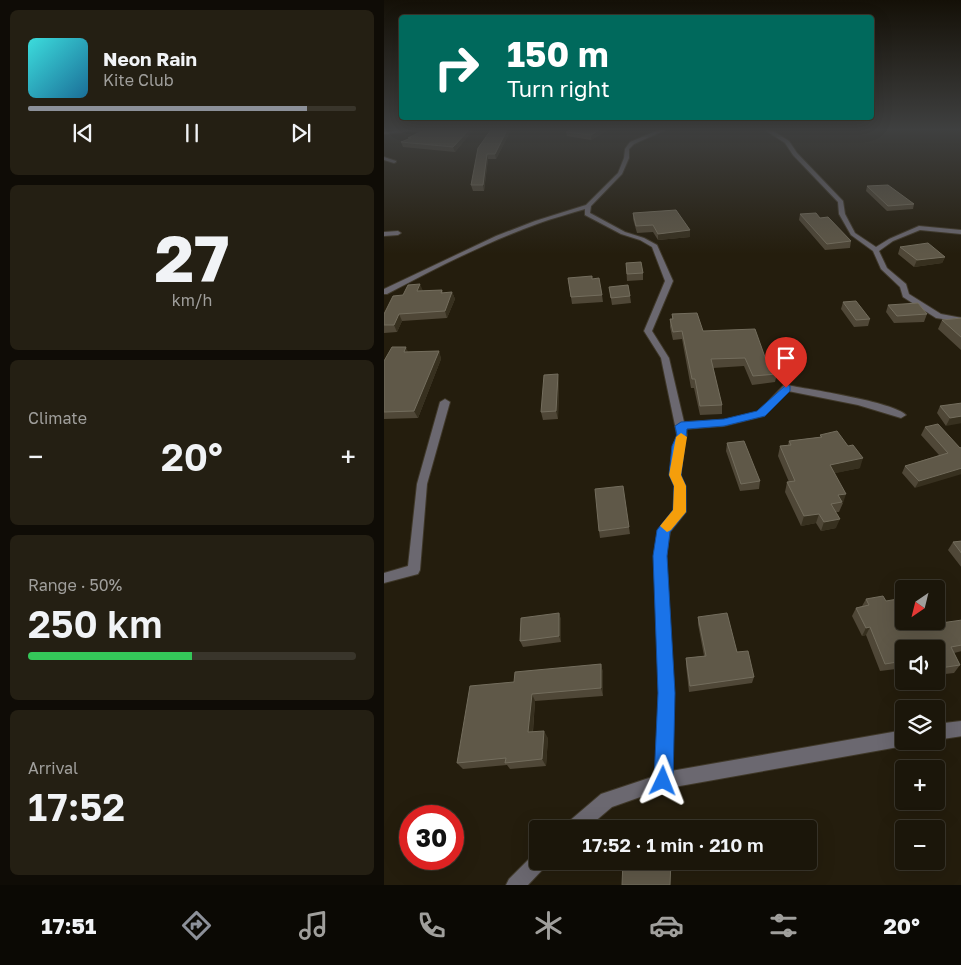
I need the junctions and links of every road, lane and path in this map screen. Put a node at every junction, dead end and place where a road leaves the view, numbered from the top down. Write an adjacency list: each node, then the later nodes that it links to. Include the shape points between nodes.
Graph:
1 (623, 171): 3 (street)
2 (812, 171): 7 (street, via 841,202 842,214 853,234)
3 (588, 206): 8 (street, via 539,221); 12 (street, via 587,214 603,224 655,246 669,281 648,331 665,358)
4 (961, 232): 7 (street, via 919,228)
5 (398, 233): 6 (street)
6 (384, 234)
7 (876, 250): 9 (street, via 884,268 903,286 906,295 939,316)
8 (384, 292)
9 (961, 320)
10 (445, 402): 13 (street, via 422,484 414,570)
11 (901, 415): 12 (street, via 874,405 786,388 761,414 724,423)
12 (681, 426): 17 (street, via 675,475 680,486 680,512 664,530 660,556 666,693)
13 (384, 578)
14 (961, 728): 15 (street)
15 (945, 731)
16 (895, 740): 17 (street)
17 (663, 781): 18 (street, via 608,800)
18 (584, 820)
19 (530, 870): 20 (street)
20 (515, 885)

